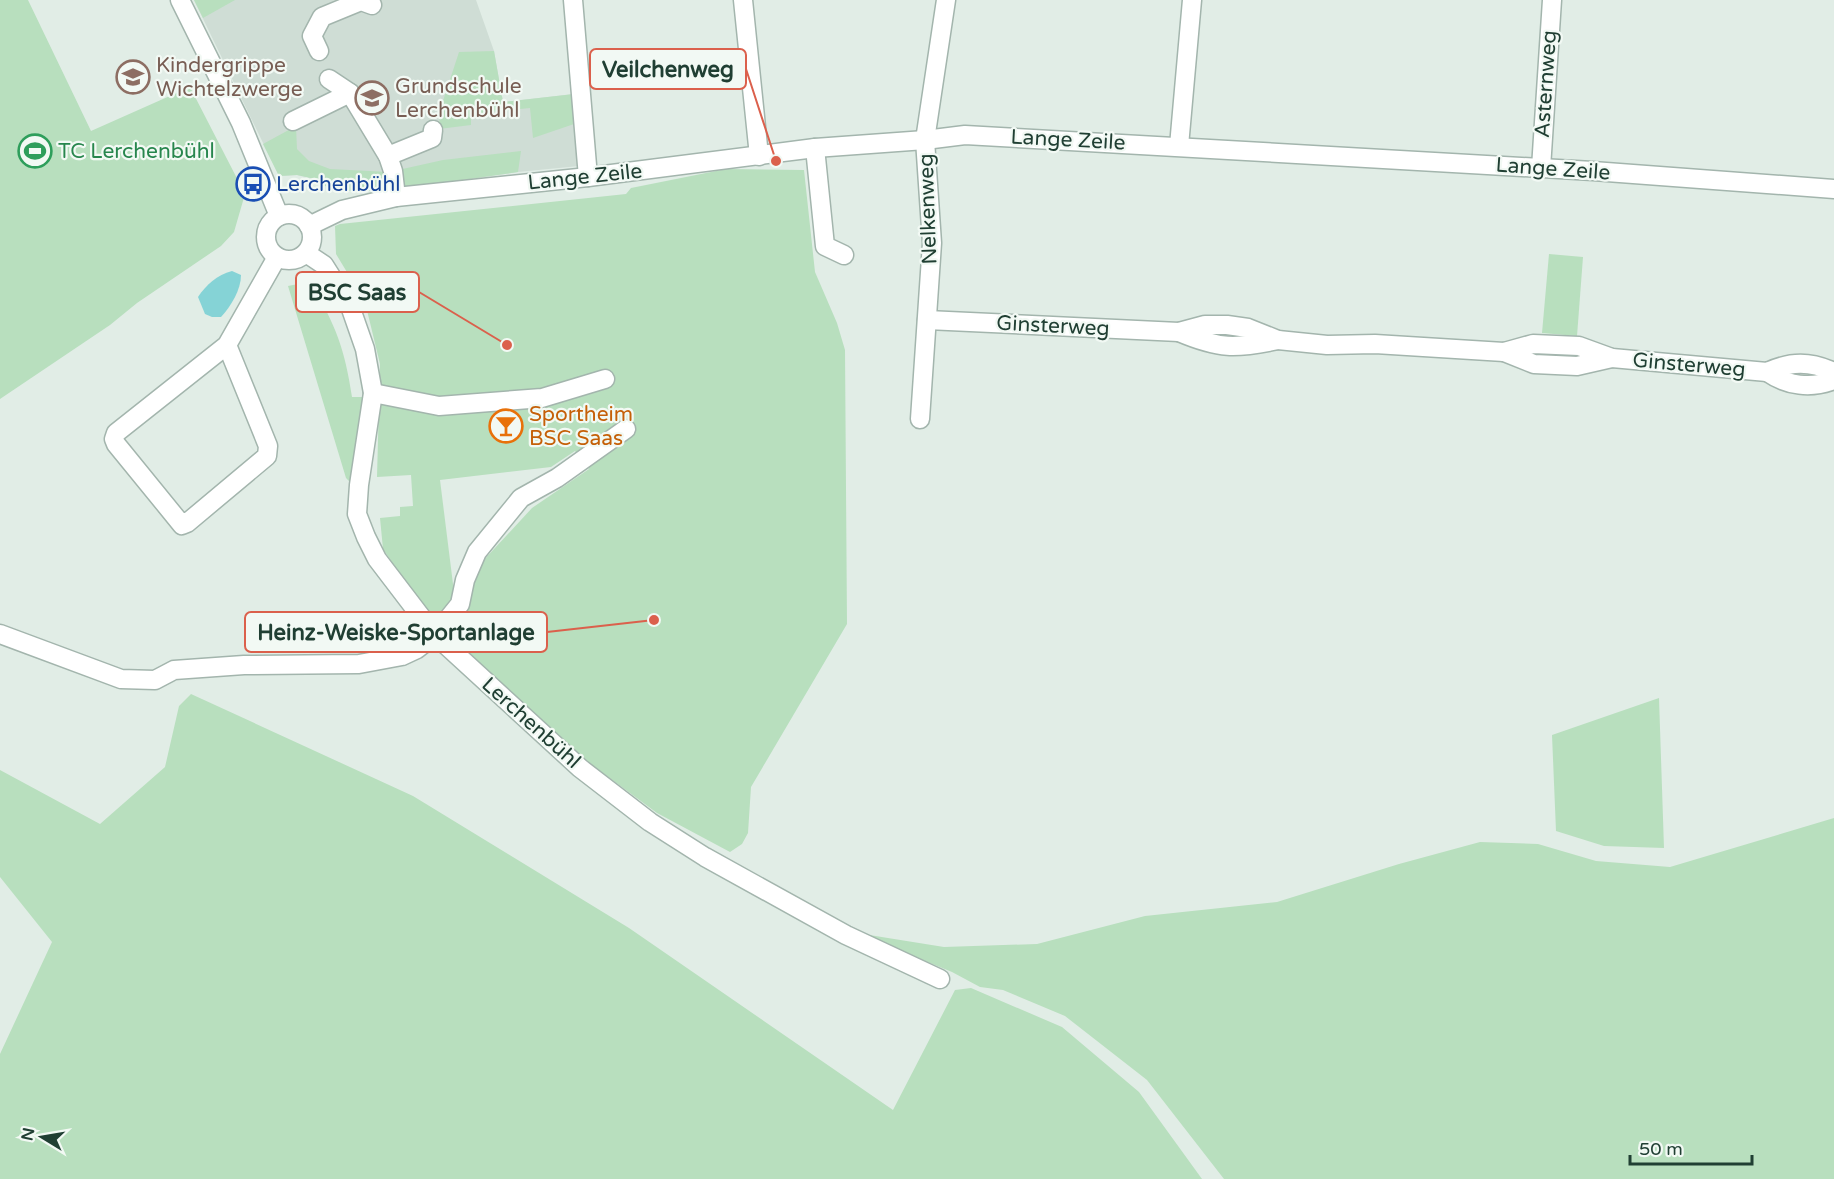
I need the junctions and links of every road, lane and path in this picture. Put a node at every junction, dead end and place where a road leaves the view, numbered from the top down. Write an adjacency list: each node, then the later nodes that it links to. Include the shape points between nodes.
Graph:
1 (573, 0): 19 (street)
2 (743, 0): 17 (street)
3 (946, 0): 13 (street, Nelkenweg)
4 (1192, 0): 14 (street)
5 (1552, 0): 18 (street, Asternweg)
6 (364, 2): 8 (street, via 322,16 312,36)
7 (182, 5): 22 (street, via 241,123)
8 (319, 51)
9 (329, 79): 10 (street)
10 (350, 93): 11 (street); 16 (street)
11 (293, 121)
12 (433, 130): 16 (street, via 432,138)
13 (925, 140): 14 (street, Lange Zeile, via 965,135); 15 (street, Lange Zeile); 27 (street, Nelkenweg, via 932,243)
14 (1179, 146): 18 (street, Lange Zeile)
15 (815, 148): 17 (street, Lange Zeile); 25 (street, via 825,246)
16 (388, 156): 21 (street)
17 (759, 156): 19 (street, Lange Zeile)
18 (1541, 168): 20 (street, Lange Zeile)
19 (588, 177): 21 (street, Lange Zeile)
20 (1834, 189)
21 (396, 197): 23 (street, Lange Zeile, via 342,210)
22 (279, 216): 23 (street, via 296,215); 26 (street, via 266,234 266,242)
23 (309, 226): 24 (street, via 312,240)
24 (306, 253): 26 (street, via 292,260); 33 (street, Lerchenbühl, via 324,265 350,306 365,349)
25 (844, 255)
26 (277, 257): 28 (street)
27 (927, 320): 29 (street, Ginsterweg, via 1179,332 1205,325 1227,325 1248,328 1278,340 1504,352 1534,364 1577,366 1612,358); 34 (street, Nelkenweg)
28 (227, 345): 28 (street, via 116,433 114,439 182,525 267,456 268,446)
29 (1767, 372): 30 (street, Ginsterweg, via 1791,363 1821,366); 32 (street, Ginsterweg, via 1792,385 1821,385)
30 (1834, 372)
31 (605, 379): 33 (street, via 542,398 439,406)
32 (1834, 380)
33 (373, 393): 37 (street, Lerchenbühl, via 357,514 377,560)
34 (920, 419)
35 (626, 429): 37 (street, via 557,478 521,498 477,552 460,604)
36 (0, 634): 37 (street, via 121,679 155,680 174,670 359,664 402,656)
37 (435, 635): 38 (street, Lerchenbühl, via 580,768 650,822 846,935)
38 (940, 980)

